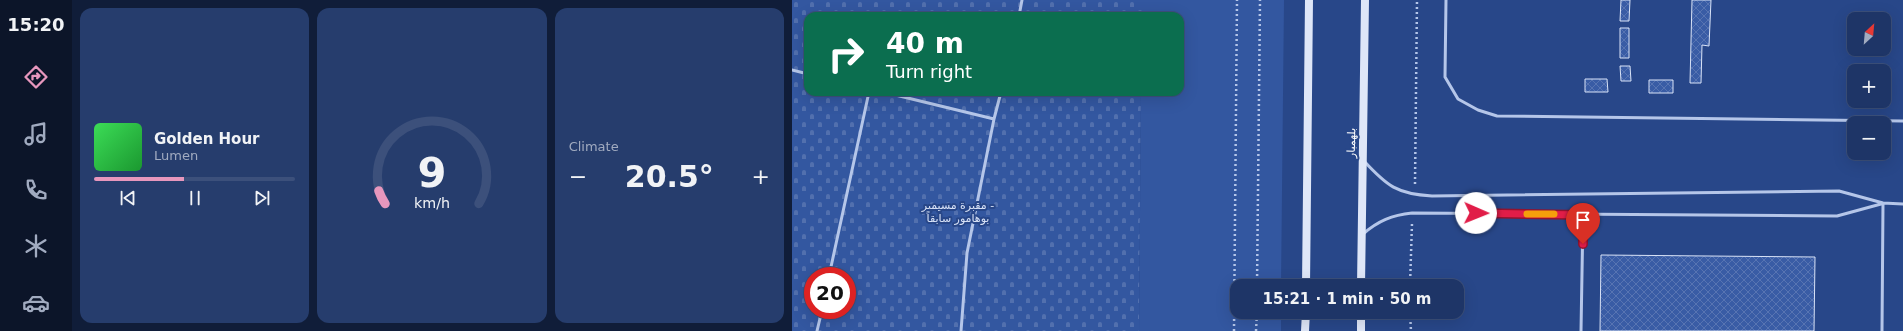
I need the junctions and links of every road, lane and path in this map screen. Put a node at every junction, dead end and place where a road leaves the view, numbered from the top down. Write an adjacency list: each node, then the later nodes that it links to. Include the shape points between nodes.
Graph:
1 (1022, 0): 8 (lane)
2 (1237, 0): 35 (path)
3 (1260, 0): 24 (path)
4 (1309, 0): 25 (street)
5 (1365, 0): 16 (street, بلهمبار)
6 (1417, 0): 17 (path)
7 (1446, 0): 15 (lane, via 1445,77 1458,99 1478,110 1497,116)
8 (1019, 12)
9 (792, 70): 10 (lane)
10 (804, 73)
11 (868, 96): 23 (lane)
12 (899, 96): 14 (lane)
13 (1000, 96): 14 (lane)
14 (994, 119): 34 (lane, via 967,253)
15 (1903, 121)
16 (1362, 159): 17 (lane, via 1388,184 1399,191); 22 (street, بلهمبار)
17 (1414, 195): 18 (lane, via 1839,191)
18 (1883, 203): 19 (lane); 21 (lane, via 1837,216); 41 (lane)
19 (1903, 204)
20 (1412, 213): 21 (lane); 22 (lane, via 1395,214 1384,218); 27 (path)
21 (1583, 215): 40 (lane)
22 (1361, 235): 26 (street, بلهمبار)
23 (831, 267)
24 (1257, 279)
25 (1306, 279)
26 (1361, 279)
27 (1410, 279)
28 (820, 319): 33 (lane)
29 (1256, 319): 36 (path)
30 (1306, 319): 37 (street)
31 (1361, 319): 38 (street)
32 (1410, 319): 39 (path)
33 (817, 331)
34 (961, 331)
35 (1234, 331)
36 (1256, 331)
37 (1305, 331)
38 (1361, 331)
39 (1410, 331)
40 (1581, 331)
41 (1882, 331)

